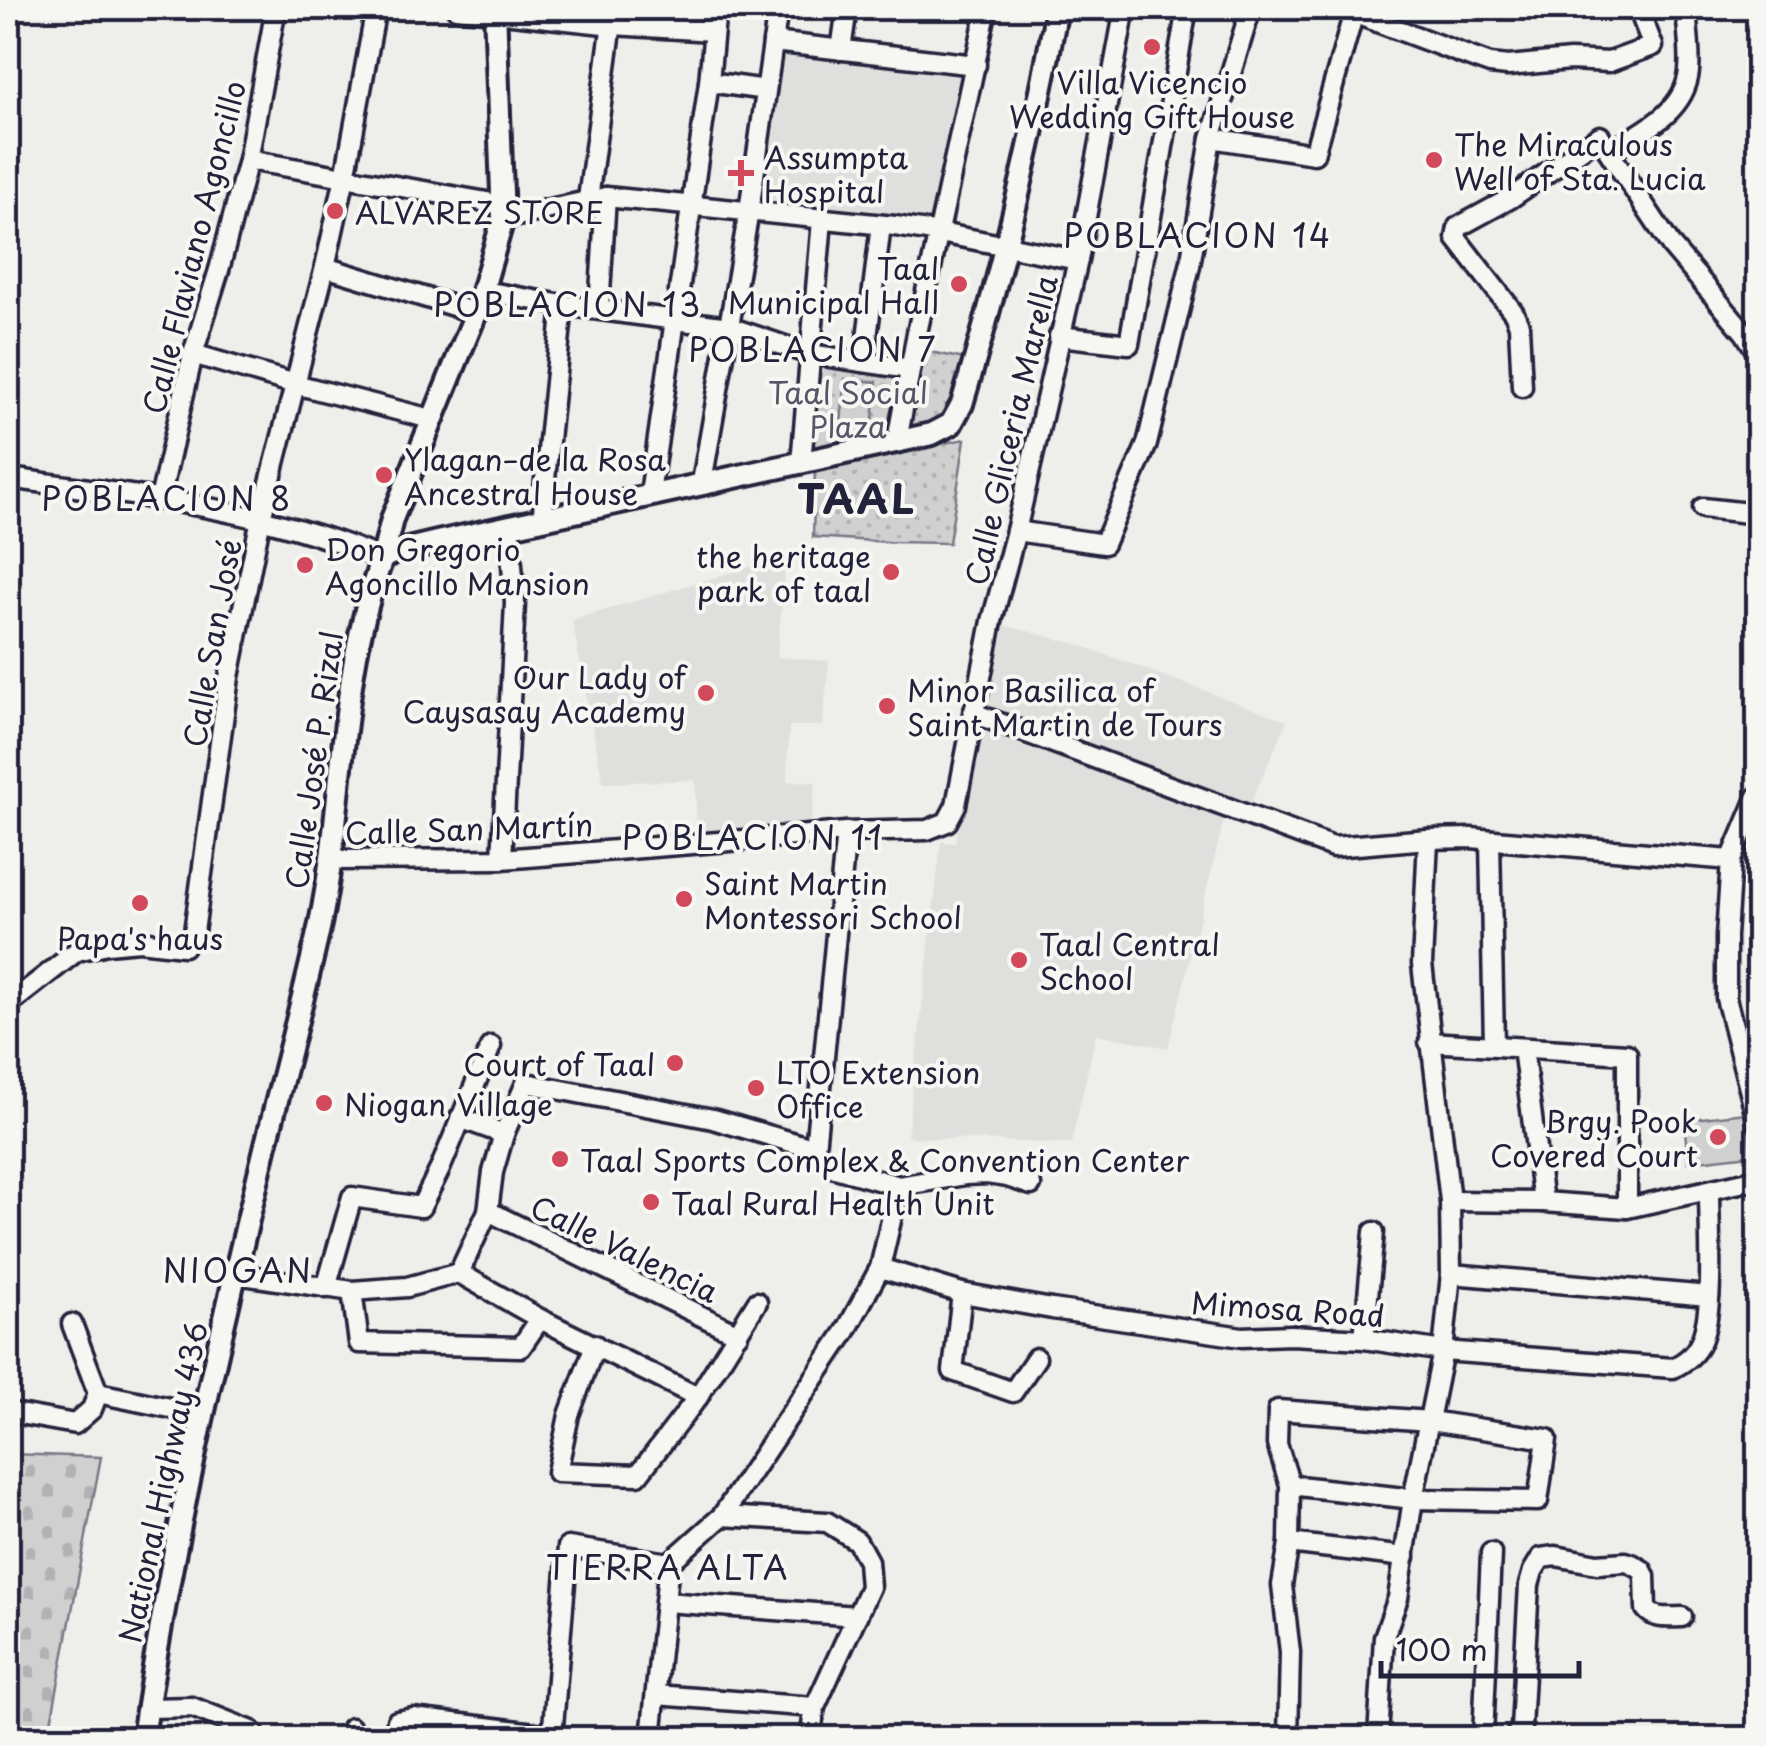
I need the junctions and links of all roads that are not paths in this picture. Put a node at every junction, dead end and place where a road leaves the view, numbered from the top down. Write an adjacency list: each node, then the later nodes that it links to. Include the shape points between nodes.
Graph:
1 (276, 8): 25 (street, Calle Flaviano Agoncillo)
2 (376, 8): 26 (street, Calle San José)
3 (456, 8): 14 (street)
4 (716, 8): 17 (street)
5 (778, 8): 18 (street)
6 (847, 8): 19 (street)
7 (987, 8): 20 (street)
8 (1057, 8): 34 (main road)
9 (1125, 8): 35 (street, Calle Gliceria Marella)
10 (1187, 8): 43 (street, via 1130,344)
11 (1251, 8): 24 (street)
12 (1638, 8): 15 (street, via 1652,46 1609,62 1508,66)
13 (1686, 8): 23 (street, via 1689,74 1678,99 1662,119)
14 (495, 10): 16 (street); 30 (main road, Calle José P. Rizal)
15 (1347, 10): 24 (street, via 1314,154)
16 (613, 16): 17 (street); 27 (street)
17 (713, 31): 21 (street)
18 (773, 42): 19 (street); 22 (street)
19 (841, 50): 20 (street)
20 (976, 66): 33 (street)
21 (709, 82): 22 (street); 28 (street)
22 (766, 90): 29 (street)
23 (1601, 137): 46 (street, via 1672,247); 50 (street, via 1458,227 1456,238 1519,325)
24 (1211, 138): 63 (street, via 1190,266 1146,444 1104,544)
25 (248, 160): 26 (street); 44 (street, Calle Flaviano Agoncillo)
26 (345, 177): 30 (street); 36 (street, Calle San José)
27 (597, 198): 28 (street); 30 (street); 39 (street)
28 (690, 205): 29 (street); 41 (street)
29 (749, 211): 31 (street); 42 (street)
30 (504, 212): 37 (main road, Calle José P. Rizal)
31 (822, 220): 32 (street); 45 (street)
32 (881, 225): 33 (street); 47 (street)
33 (940, 233): 34 (street); 48 (street)
34 (1005, 245): 35 (street); 52 (main road, via 958,415 943,430)
35 (1078, 260): 43 (street, Calle Gliceria Marella)
36 (325, 267): 40 (street); 49 (street, Calle San José)
37 (484, 291): 38 (street); 40 (main road, Calle José P. Rizal)
38 (563, 305): 39 (street); 61 (street)
39 (599, 310): 41 (street)
40 (476, 314): 51 (main road, Calle José P. Rizal)
41 (674, 320): 42 (street); 56 (street)
42 (729, 327): 45 (street); 55 (street)
43 (1060, 336): 63 (street, Calle Gliceria Marella)
44 (193, 354): 49 (street); 57 (street, Calle Flaviano Agoncillo)
45 (810, 354): 47 (street); 53 (street)
46 (1758, 354)
47 (864, 362): 48 (street)
48 (910, 369): 52 (street)
49 (294, 384): 51 (street); 60 (street, Calle San José)
50 (1522, 387)
51 (432, 419): 64 (main road, Calle José P. Rizal, via 392,519)
52 (897, 441): 53 (main road)
53 (801, 463): 55 (main road)
54 (8, 478): 57 (street)
55 (702, 482): 56 (main road)
56 (650, 494): 61 (main road)
57 (160, 499): 60 (street)
58 (1703, 508): 59 (street)
59 (1758, 514)
60 (261, 518): 64 (street); 74 (street, Calle San José, via 229,677 194,932 184,946 139,941 76,952)
61 (543, 518): 62 (main road)
62 (509, 527): 64 (main road); 71 (street, via 515,603)
63 (1016, 532): 65 (street, Calle Gliceria Marella)
64 (384, 558): 72 (main road, Calle José P. Rizal, via 354,663)
65 (973, 713): 67 (street, Calle Gliceria Marella); 69 (street, via 1333,846)
66 (1758, 796): 73 (street)
67 (956, 805): 68 (street, Calle San Martín, via 947,822 927,830)
68 (846, 832): 71 (street, Calle San Martín); 82 (street)
69 (1428, 838): 70 (street); 75 (street, via 1422,964)
70 (1490, 840): 73 (street); 76 (street)
71 (502, 859): 72 (street, Calle San Martín)
72 (331, 860): 84 (main road, Calle José P. Rizal)
73 (1731, 860): 80 (street, via 1726,998)
74 (8, 1005)
75 (1430, 1042): 76 (street); 88 (street)
76 (1494, 1044): 78 (street)
77 (491, 1046): 79 (street)
78 (1522, 1048): 89 (street); 90 (street, via 1628,1054)
79 (460, 1118): 81 (street); 97 (street, via 421,1207 352,1197)
80 (1758, 1124)
81 (504, 1134): 82 (street, via 526,1083 713,1118); 91 (street)
82 (815, 1149): 86 (street, via 836,1168)
83 (1758, 1179): 87 (street)
84 (257, 1181): 95 (main road, National Highway 436)
85 (1031, 1185): 86 (street, via 965,1174)
86 (898, 1186): 93 (street)
87 (1709, 1191): 90 (street); 100 (street)
88 (1450, 1201): 89 (street); 96 (street)
89 (1543, 1202): 90 (street)
90 (1627, 1208)
91 (488, 1210): 94 (street); 104 (street, Calle Valencia)
92 (1374, 1232): 105 (street)
93 (880, 1268): 99 (street, Mimosa Road); 116 (street, via 846,1331)
94 (459, 1273): 98 (street, via 408,1287); 102 (street)
95 (236, 1274): 97 (street); 112 (main road, National Highway 436)
96 (1451, 1274): 100 (street); 107 (street)
97 (326, 1288): 98 (street)
98 (352, 1291): 102 (street, via 358,1344 520,1347)
99 (962, 1293): 105 (street, Mimosa Road, via 1242,1337); 108 (street, via 953,1371 1013,1392)
100 (1709, 1296): 107 (street, Mimosa Road, via 1702,1339 1672,1368)
101 (757, 1302): 104 (street)
102 (540, 1319): 106 (street)
103 (72, 1324): 109 (street)
104 (738, 1334): 110 (street)
105 (1364, 1339): 107 (street, Mimosa Road)
106 (596, 1345): 110 (street); 110 (street, via 557,1472 638,1476)
107 (1443, 1351): 113 (street)
108 (1036, 1358)
109 (98, 1393): 111 (street, via 75,1424); 112 (street)
110 (698, 1396)
111 (8, 1412)
112 (204, 1414): 125 (main road, National Highway 436)
113 (1430, 1422): 114 (street, via 1278,1410 1277,1444); 115 (street); 115 (street, via 1547,1439 1538,1502)
114 (1290, 1485): 115 (street); 117 (street)
115 (1413, 1499): 119 (street)
116 (722, 1516): 120 (street); 122 (street, via 827,1522 856,1541 868,1561 870,1587)
117 (1289, 1543): 119 (street); 133 (street, via 1282,1585 1290,1652)
118 (1492, 1553): 135 (street)
119 (1405, 1556): 134 (street, via 1384,1637)
120 (669, 1563): 121 (street); 127 (street, via 568,1547)
121 (664, 1602): 122 (street); 124 (street)
122 (857, 1616): 126 (street)
123 (1682, 1617): 136 (street, via 1649,1613 1646,1576 1632,1564 1541,1558 1529,1585 1522,1728)
124 (656, 1694): 126 (street); 131 (street)
125 (149, 1708): 128 (main road, National Highway 436); 129 (street, via 192,1708)
126 (816, 1708): 132 (street)
127 (552, 1737): 130 (street, via 413,1718 397,1721)
128 (143, 1738)
129 (257, 1738)
130 (393, 1738)
131 (651, 1738)
132 (810, 1738)
133 (1288, 1738)
134 (1378, 1738)
135 (1483, 1738)
136 (1514, 1738)

